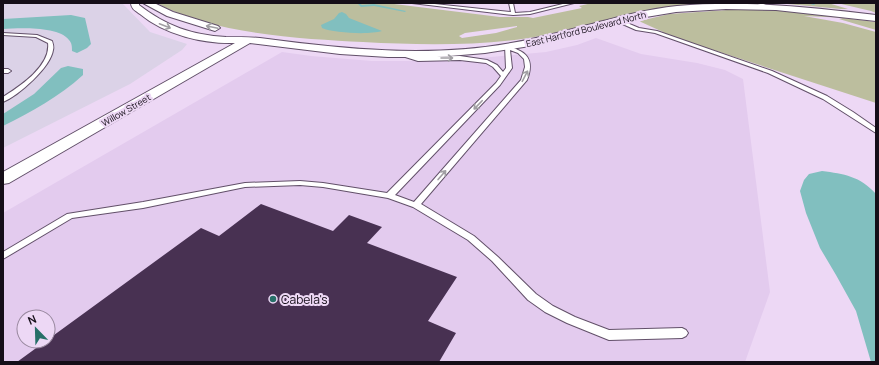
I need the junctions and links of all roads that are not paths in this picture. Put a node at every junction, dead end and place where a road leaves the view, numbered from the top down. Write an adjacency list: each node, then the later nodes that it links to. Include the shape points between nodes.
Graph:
1 (135, 3): 12 (street, one-way to 12, via 159,24)
2 (147, 3): 13 (street, one-way to 2, via 241,33 182,19)
3 (414, 3): 8 (lane)
4 (511, 3): 8 (lane)
5 (572, 3): 8 (lane)
6 (757, 3): 7 (lane)
7 (768, 7): 9 (street, East Hartford Boulevard North); 10 (street, East Hartford Boulevard North, via 677,9)
8 (513, 14)
9 (876, 18)
10 (620, 21): 14 (street, East Hartford Boulevard North, via 563,37); 19 (lane, via 627,26 655,32 799,83 831,100)
11 (3, 34): 18 (lane, via 37,36 50,42 52,46 52,51 35,75)
12 (190, 34): 13 (street, via 226,40); 16 (street)
13 (248, 40): 15 (street, East Hartford Boulevard North, via 318,49); 16 (street, Willow Street)
14 (507, 47): 15 (street, East Hartford Boulevard North, via 421,54); 17 (lane, via 509,68); 22 (lane, one-way to 14, via 524,80 529,69 528,60 522,53)
15 (395, 53): 17 (lane, one-way to 17, via 418,59 460,58 487,62)
16 (206, 54): 20 (street, Willow Street)
17 (504, 76): 21 (lane, one-way to 21)
18 (3, 100)
19 (876, 131)
20 (3, 179)
21 (389, 196): 22 (lane); 23 (lane, via 349,188 300,183 245,185 70,216)
22 (416, 205): 24 (lane, via 471,238 496,259 532,297 562,316 609,335)
23 (3, 256)
24 (682, 333)

